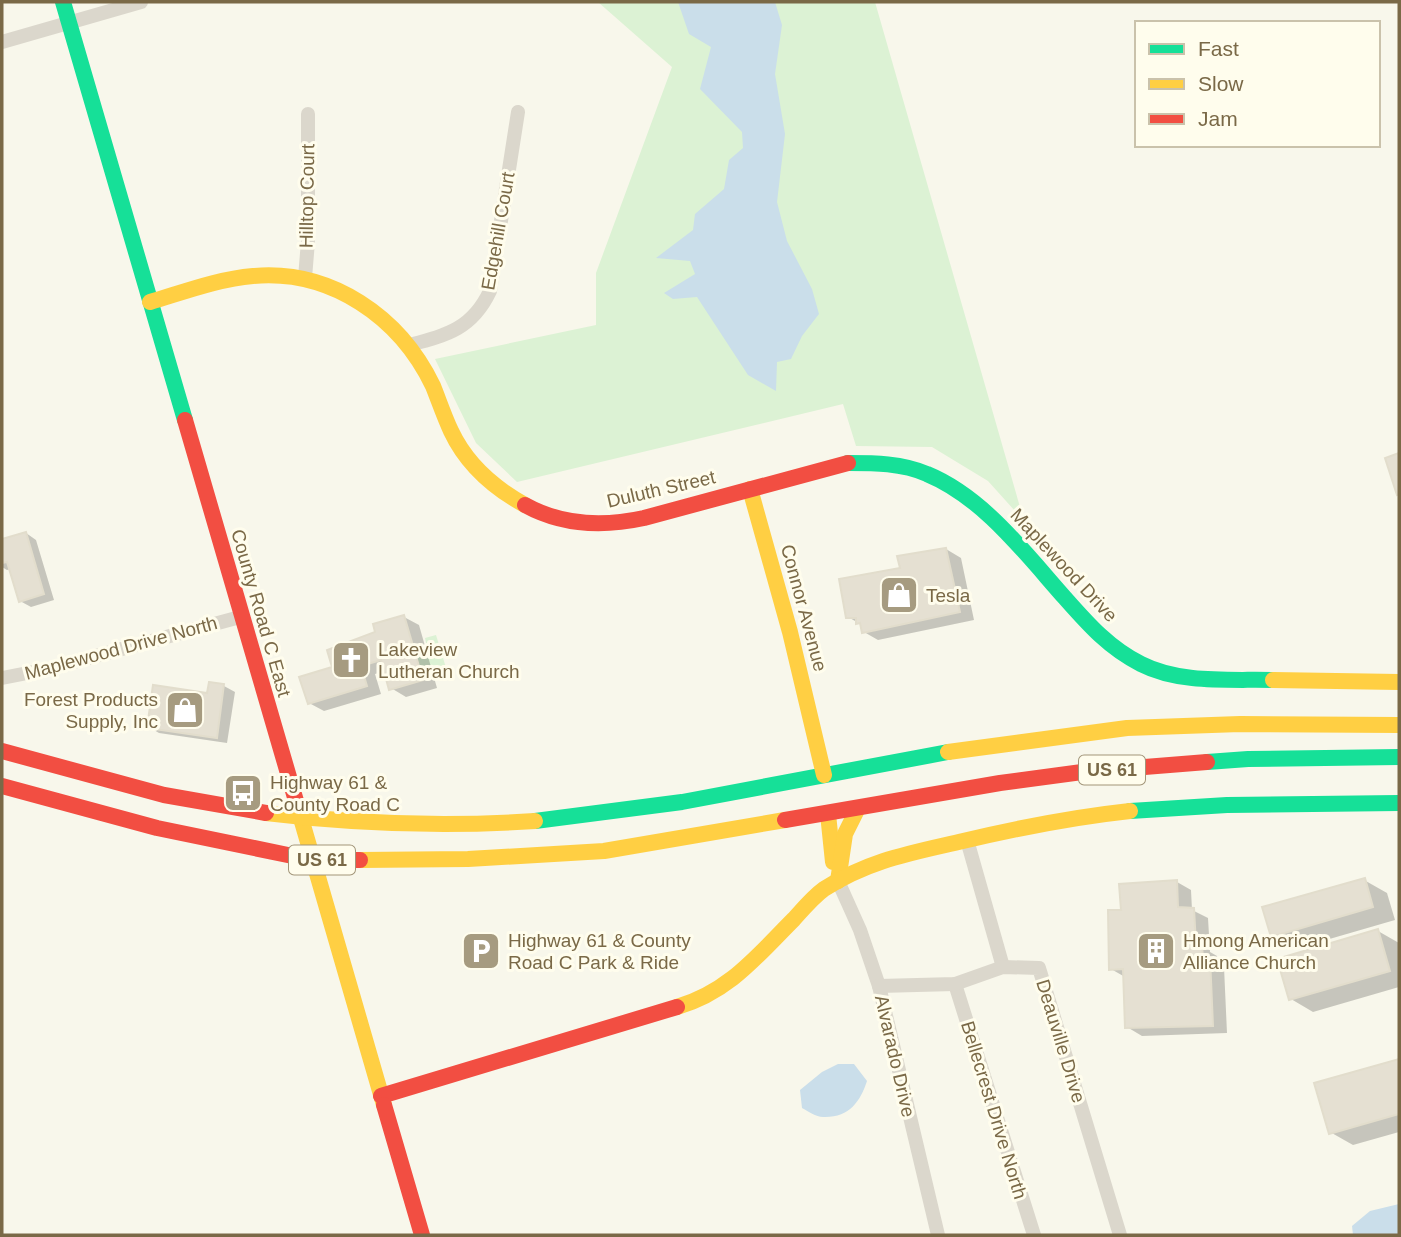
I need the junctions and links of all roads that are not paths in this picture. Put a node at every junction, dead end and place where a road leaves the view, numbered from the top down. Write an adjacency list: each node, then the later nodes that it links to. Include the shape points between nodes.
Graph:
1 (63, 2): 3 (street, County Road C East)
2 (141, 2): 3 (street)
3 (68, 22): 4 (street); 8 (street, County Road C East)
4 (2, 42)
5 (518, 112): 9 (street, Edgehill Court, via 487,297 462,327)
6 (308, 114): 7 (street, Hilltop Court)
7 (304, 278): 8 (street, Duluth Street, via 245,276); 9 (street, Duluth Street, via 371,308)
8 (150, 302): 11 (street, County Road C East)
9 (408, 345): 10 (street, Duluth Street, via 471,463 506,494 539,512 584,523 626,523)
10 (750, 489): 13 (street, Maplewood Drive, via 844,463 916,469 977,503 1089,626 1142,664 1163,673 1210,680); 15 (street, Connor Avenue)
11 (240, 617): 12 (street, Maplewood Drive North); 23 (street, County Road C East)
12 (2, 678)
13 (1399, 682)
14 (1399, 725): 20 (street, US 61, via 1141,727 1007,743)
15 (816, 739): 18 (street, via 812,758); 20 (street, Connor Avenue)
16 (2, 751): 23 (street, US 61, via 185,800)
17 (1399, 757): 22 (street, US 61, via 1165,764 1000,783)
18 (796, 780): 20 (street, US 61); 23 (street, US 61, via 627,812 547,820 416,824)
19 (2, 786): 25 (street, US 61, via 157,828)
20 (826, 795): 22 (street, US 61); 25 (street, US 61, via 604,851 468,859); 26 (street, Connor Avenue, via 830,851)
21 (1399, 803): 24 (street, via 1224,805 1124,812 1034,824)
22 (858, 808): 26 (street, via 845,833)
23 (300, 817): 25 (street, County Road C East)
24 (967, 840): 26 (street, via 885,859); 27 (street)
25 (312, 860): 30 (street, County Road C East)
26 (838, 881): 29 (street, Alvarado Drive); 30 (street, via 821,891 738,976 694,1002)
27 (1003, 967): 28 (street); 34 (street, Deauville Drive, via 1039,968)
28 (955, 984): 29 (street); 33 (street, Bellecrest Drive North)
29 (879, 985): 32 (street, Alvarado Drive)
30 (381, 1096): 31 (street, County Road C East)
31 (422, 1235)
32 (939, 1235)
33 (1034, 1235)
34 (1120, 1235)

